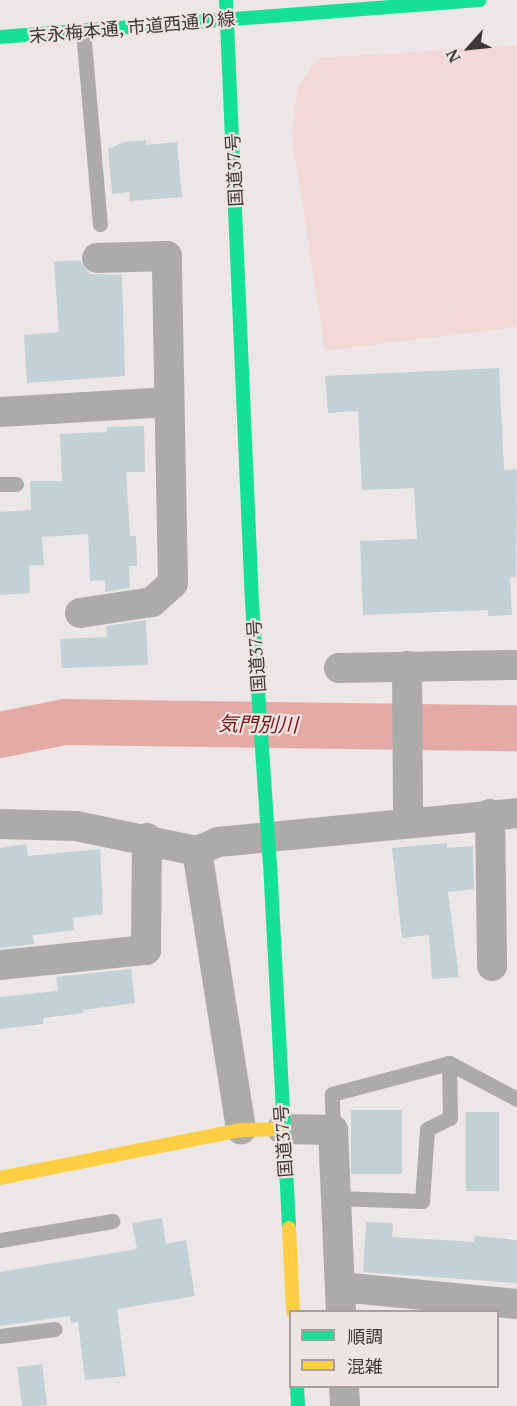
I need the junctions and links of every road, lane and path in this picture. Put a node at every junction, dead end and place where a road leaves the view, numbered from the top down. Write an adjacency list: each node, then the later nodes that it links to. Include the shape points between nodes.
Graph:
1 (226, 0): 3 (main road, 国道37号)
2 (480, 0): 3 (main road, 末永梅本通, 市道西通り線, via 276,13)
3 (227, 20): 4 (main road, 末永梅本通, 市道西通り線); 25 (main road, 国道37号, bridge, via 252,602 270,862)
4 (83, 31): 5 (main road, 末永梅本通, 市道西通り線); 6 (lane)
5 (0, 38)
6 (100, 224)
7 (97, 258): 8 (street, via 167,256)
8 (169, 402): 9 (street); 12 (street, via 173,583 152,602)
9 (0, 412)
10 (0, 484): 11 (lane)
11 (16, 484)
12 (80, 613)
13 (517, 665): 15 (street)
14 (339, 668): 15 (street)
15 (407, 677): 17 (street)
16 (504, 813): 17 (street); 22 (street)
17 (407, 816): 20 (street, via 218,842)
18 (0, 824): 19 (street, via 76,826)
19 (147, 838): 20 (street); 21 (street, via 146,950)
20 (197, 851): 26 (street)
21 (0, 965)
22 (492, 966)
23 (449, 1063): 24 (lane); 27 (lane, via 332,1094); 29 (lane, via 450,1118 426,1129 422,1201)
24 (517, 1099)
25 (282, 1129): 26 (main road); 27 (street); 34 (main road, 国道37号)
26 (240, 1130): 28 (main road)
27 (333, 1130): 29 (street)
28 (0, 1178)
29 (335, 1198): 32 (street)
30 (112, 1221): 31 (lane)
31 (0, 1240)
32 (340, 1299): 33 (street)
33 (517, 1304)
34 (293, 1310)
35 (55, 1329): 36 (lane)
36 (0, 1336)
37 (297, 1388): 39 (main road)
38 (344, 1388): 40 (street)
39 (298, 1406)
40 (345, 1406)

